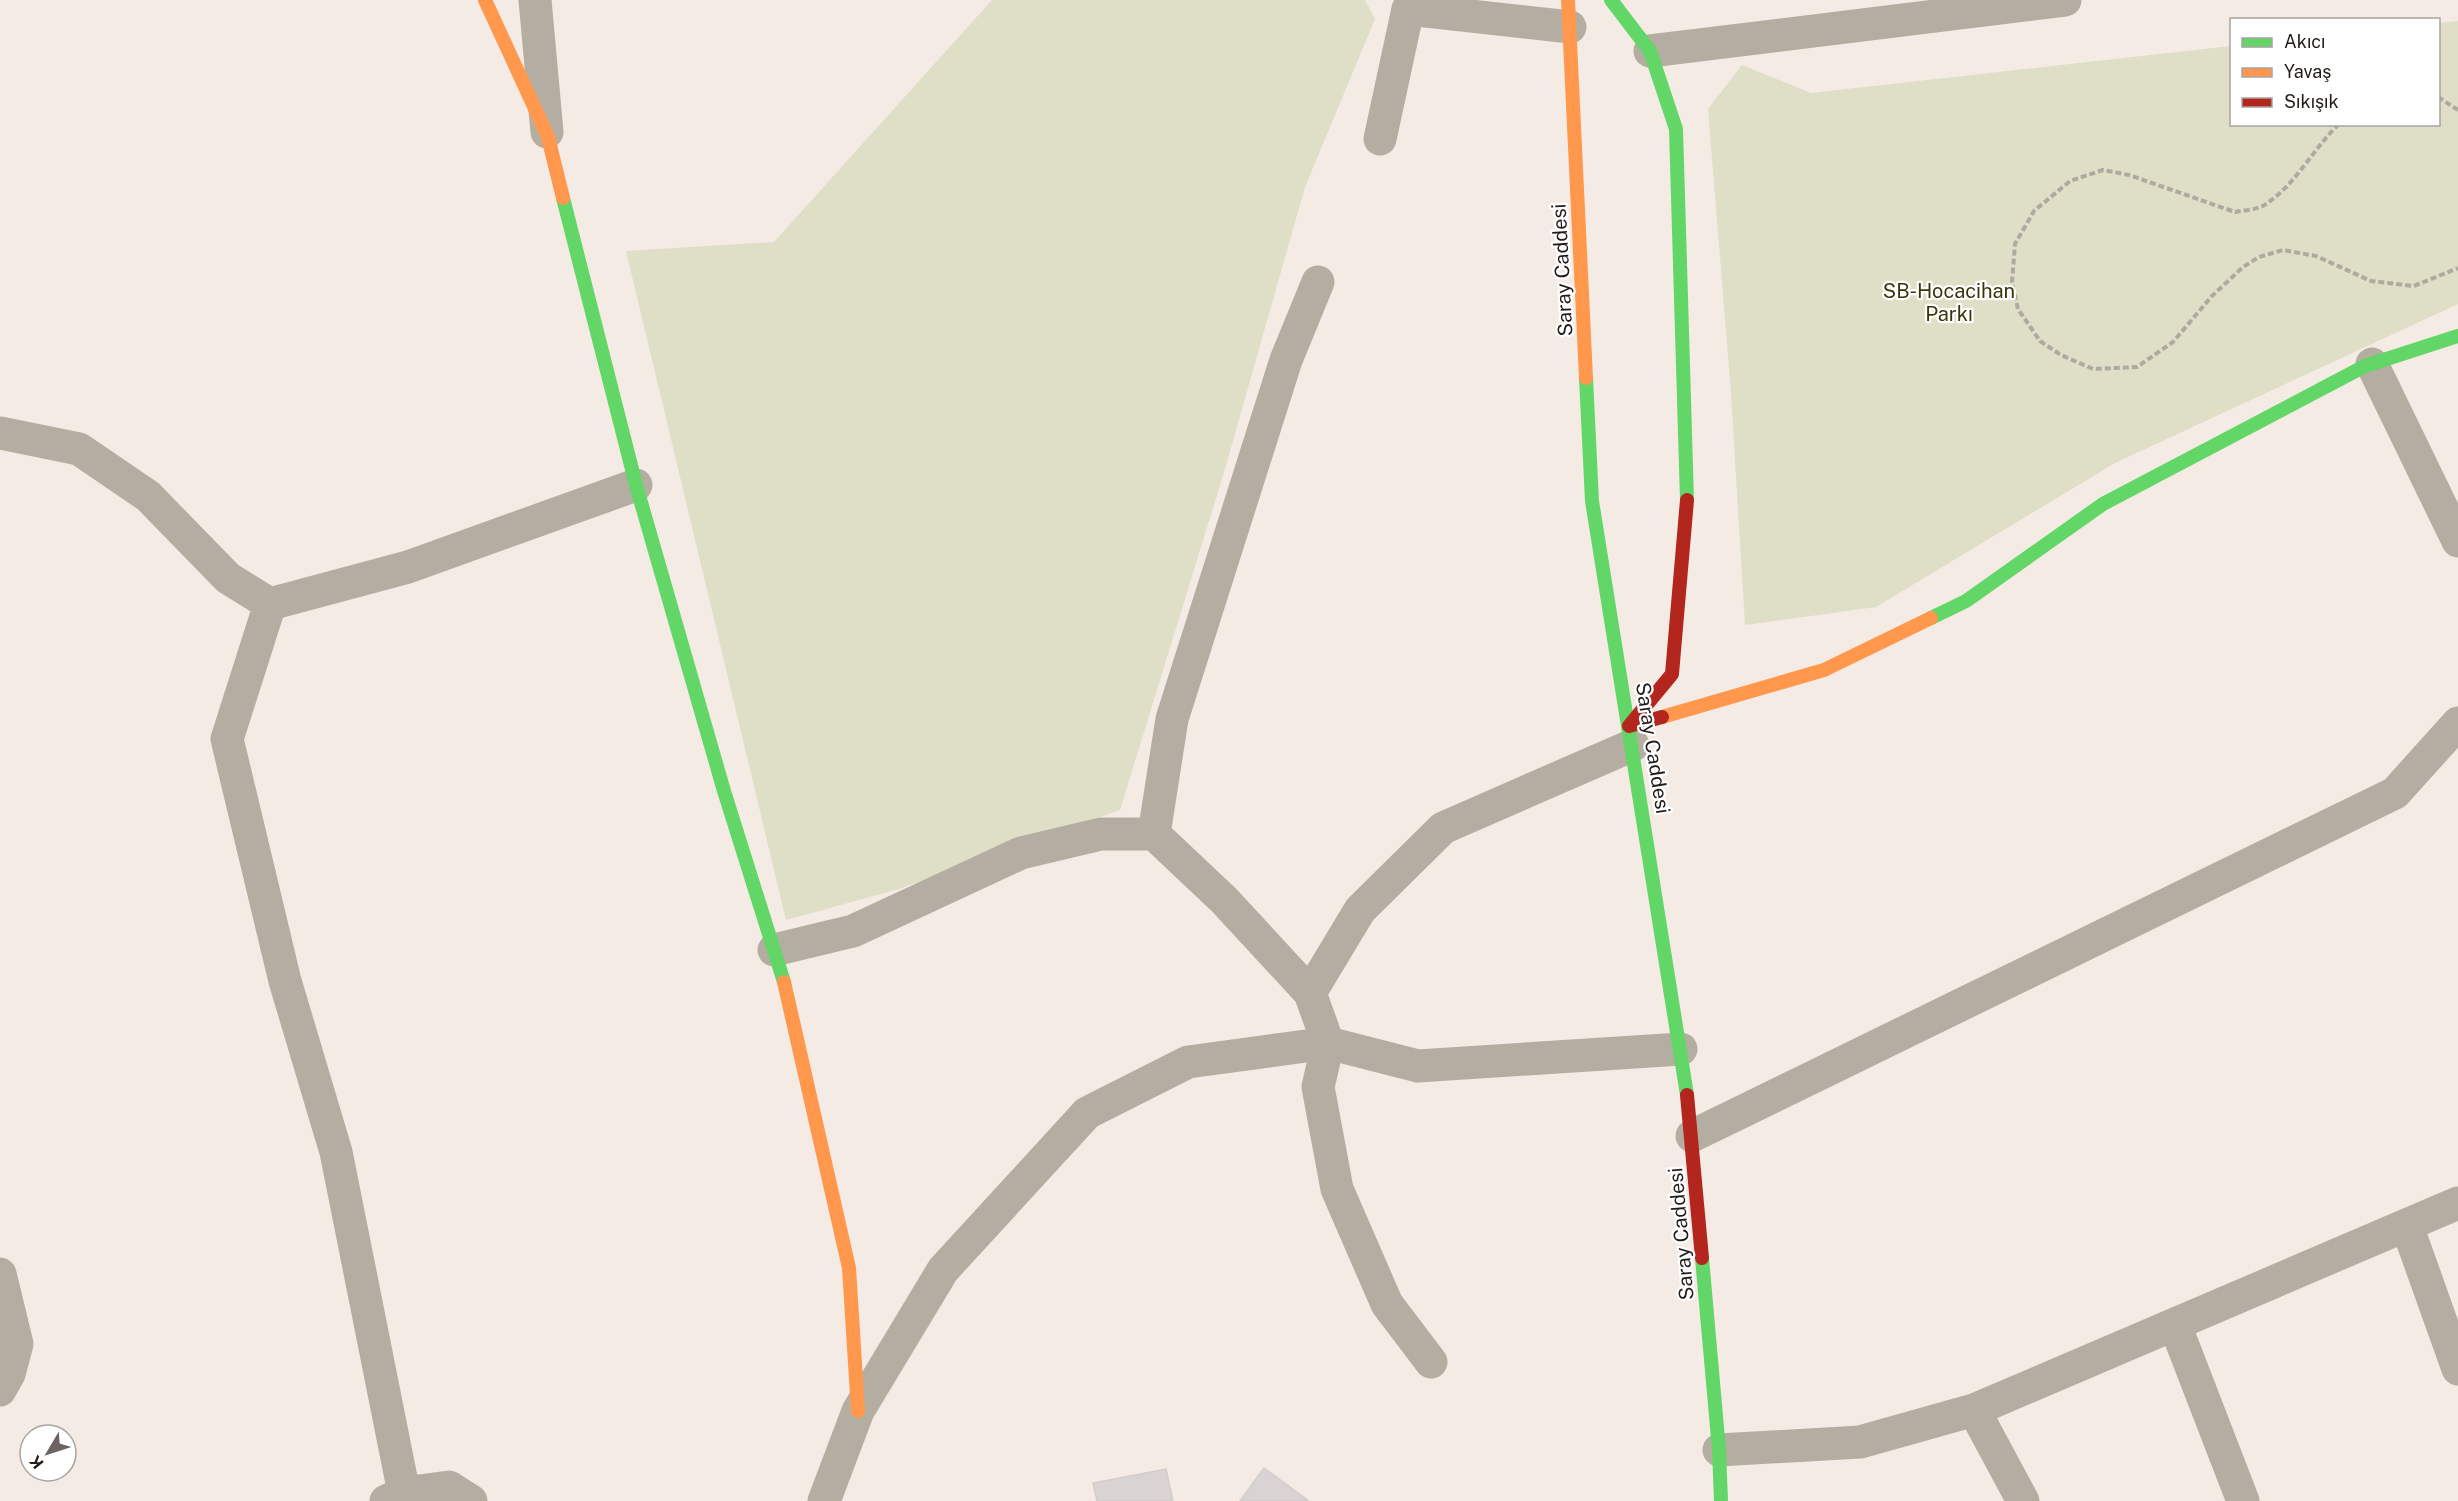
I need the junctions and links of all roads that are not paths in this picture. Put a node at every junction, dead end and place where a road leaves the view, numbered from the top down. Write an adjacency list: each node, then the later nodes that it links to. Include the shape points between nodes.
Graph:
1 (485, 0): 7 (street)
2 (535, 0): 7 (street)
3 (1611, 0): 6 (street)
4 (2065, 0): 6 (street)
5 (1569, 13): 8 (street, via 1408,9); 17 (street, Saray Caddesi, via 1592,501)
6 (1650, 51): 17 (street, via 1676,129 1687,508 1672,674)
7 (548, 137): 13 (street)
8 (1380, 139)
9 (1318, 282): 18 (street, via 1286,360 1172,719)
10 (2458, 336): 11 (street)
11 (2372, 364): 14 (street); 17 (street, via 2103,504 1966,601 1824,670)
12 (0, 433): 15 (street, via 79,449 148,496 228,578)
13 (636, 485): 15 (street, via 408,567); 19 (street)
14 (2458, 541)
15 (270, 604): 34 (street, via 226,739 285,981 336,1152)
16 (2458, 723): 23 (street, via 2395,793)
17 (1631, 735): 20 (street, via 1443,828 1360,910); 22 (street, Saray Caddesi)
18 (1155, 834): 19 (street, via 1101,834 1021,853 853,931); 20 (street, via 1224,900)
19 (774, 950): 32 (street, via 849,1268)
20 (1310, 993): 21 (street)
21 (1328, 1043): 22 (street, via 1418,1066); 28 (street, via 1318,1087 1337,1189 1387,1304); 32 (street, via 1188,1062 1087,1113 943,1270)
22 (1681, 1049): 23 (street, Saray Caddesi)
23 (1692, 1136): 33 (street, Saray Caddesi)
24 (2458, 1203): 25 (street)
25 (2407, 1226): 27 (street); 29 (street)
26 (0, 1274): 30 (street, via 17,1344)
27 (2175, 1325): 31 (street); 39 (street)
28 (1431, 1362)
29 (2458, 1369)
30 (0, 1390)
31 (1974, 1410): 33 (street, via 1860,1442); 38 (street)
32 (858, 1411): 36 (street)
33 (1719, 1450): 37 (street, Saray Caddesi)
34 (395, 1497): 35 (street, via 449,1487)
35 (471, 1501)
36 (824, 1501)
37 (1721, 1501)
38 (2023, 1501)
39 (2243, 1501)

